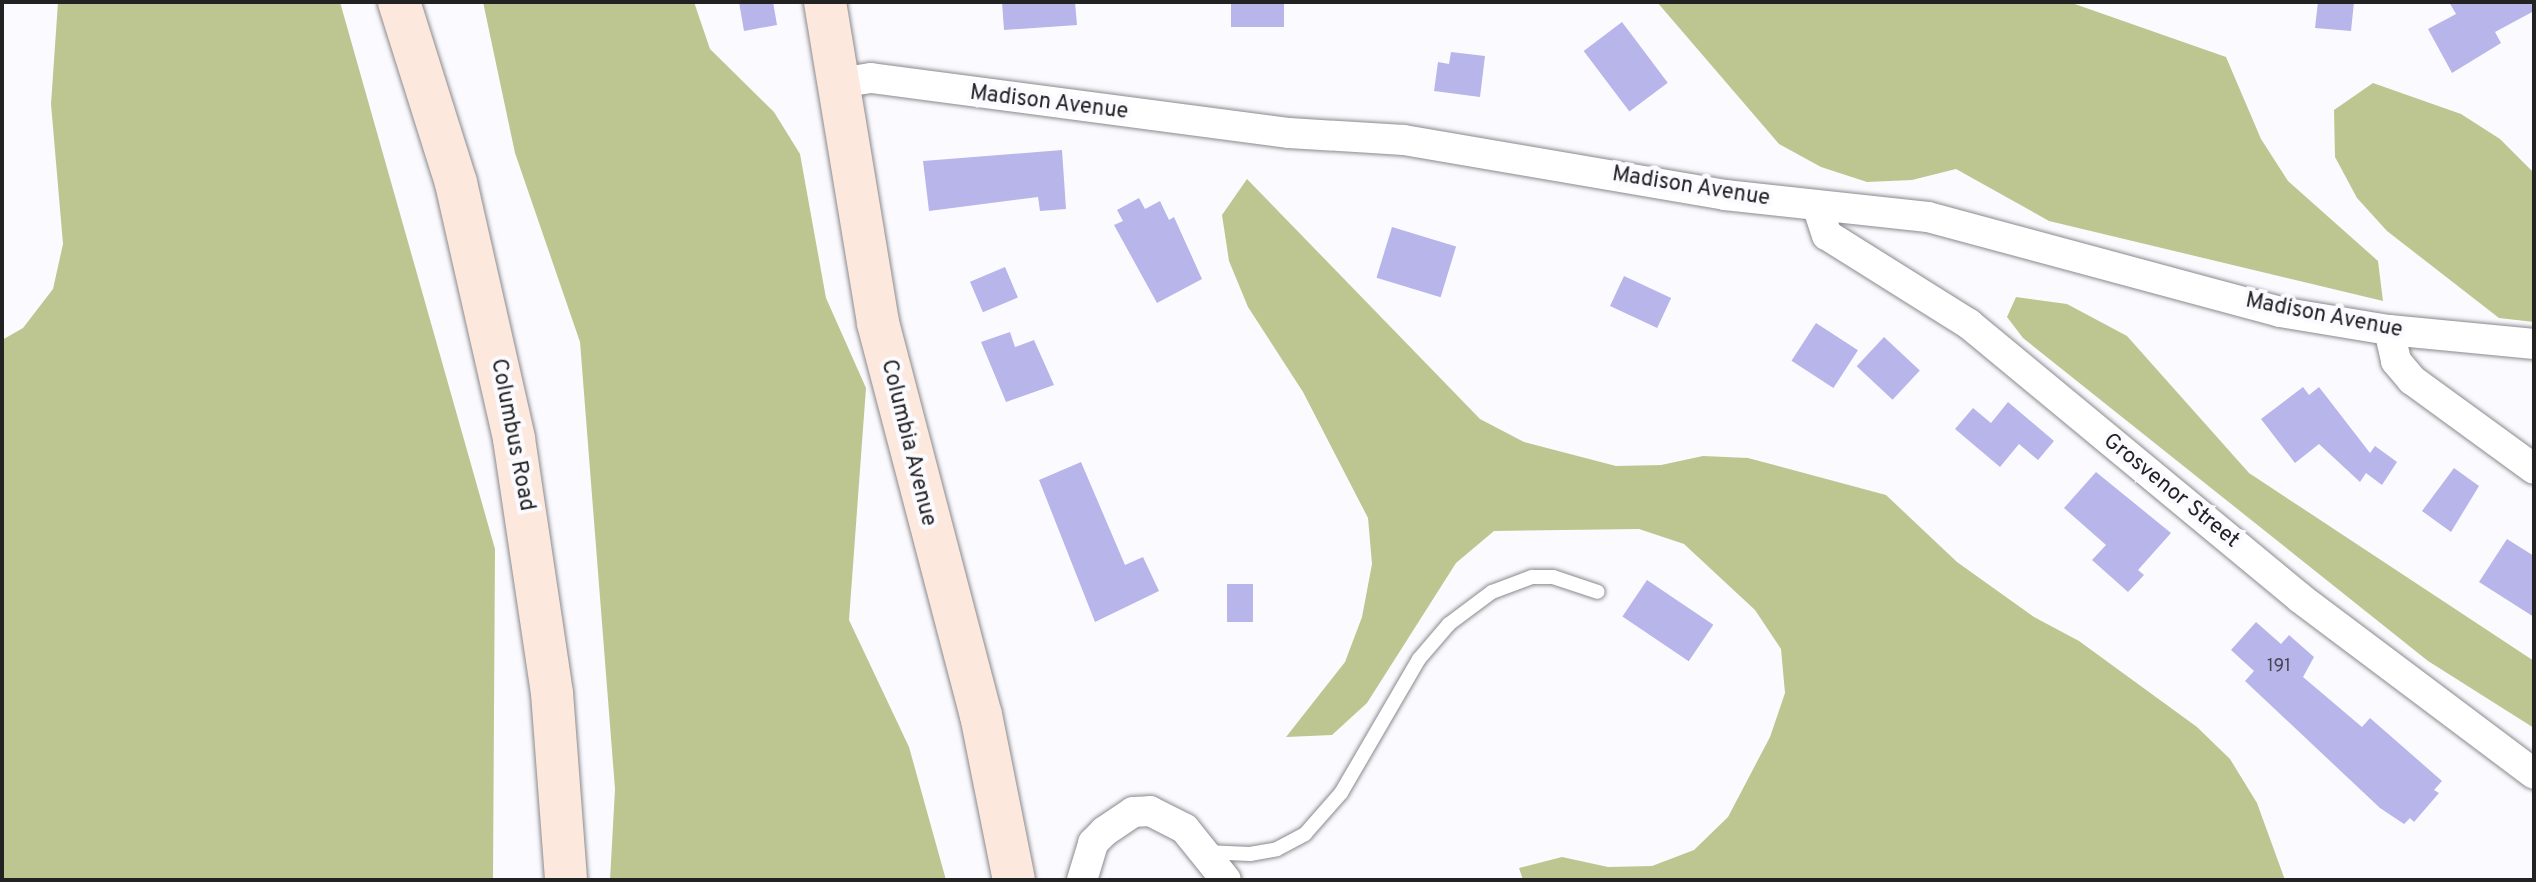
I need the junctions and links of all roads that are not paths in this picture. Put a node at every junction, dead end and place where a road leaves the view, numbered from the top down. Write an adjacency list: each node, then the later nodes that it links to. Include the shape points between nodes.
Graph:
1 (399, 2): 11 (street, Columbus Road, via 456,183 514,439 552,693)
2 (825, 2): 3 (street, Columbia Avenue)
3 (839, 83): 4 (street, Madison Avenue, via 871,78 1289,133 1404,140 1725,195); 12 (street, Columbia Avenue, via 878,323 981,715)
4 (1817, 205): 5 (street, Madison Avenue, via 1928,217 2280,312); 9 (street, Grosvenor Street, via 1827,235 1969,324 2300,598)
5 (2389, 330): 6 (street, Madison Avenue); 7 (street, via 2396,361 2412,380)
6 (2534, 344)
7 (2534, 469)
8 (1598, 592): 10 (lane, via 1553,577 1532,577 1492,592 1449,624 1419,659 1341,793 1305,834 1277,849 1250,854)
9 (2534, 774)
10 (1204, 852): 13 (street, via 1170,819 1150,811 1133,812 1093,843); 14 (street)
11 (566, 880)
12 (1014, 880)
13 (1082, 880)
14 (1226, 880)

